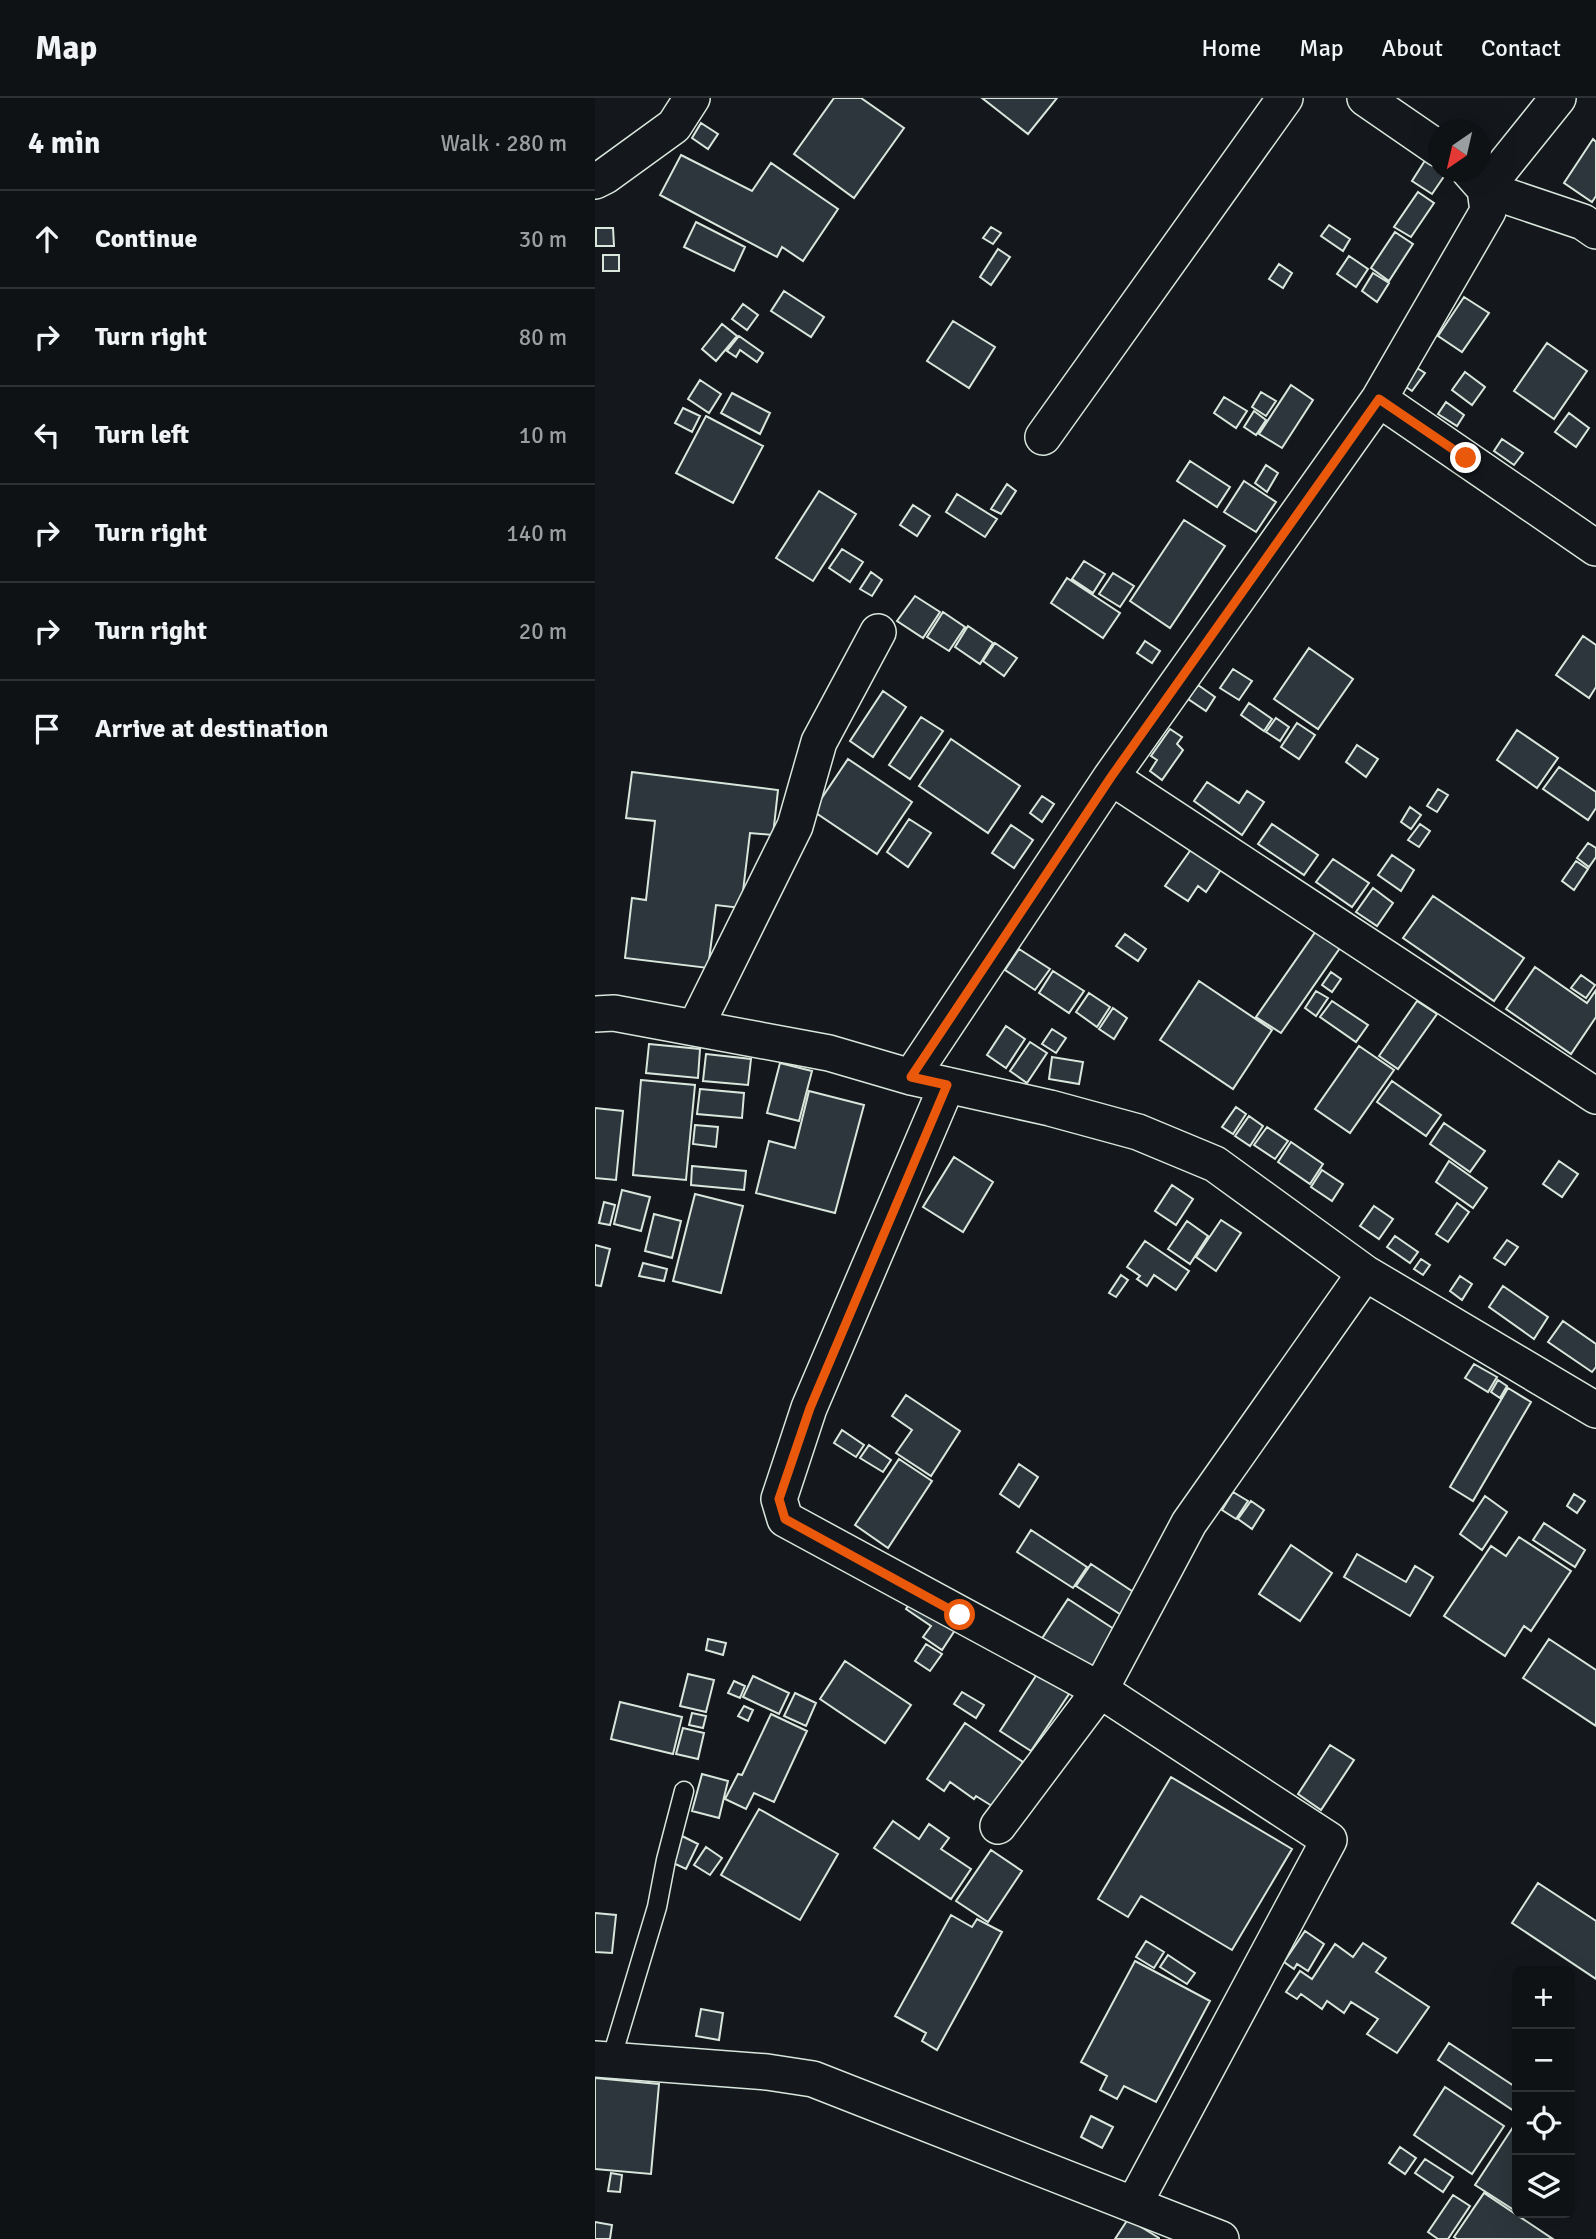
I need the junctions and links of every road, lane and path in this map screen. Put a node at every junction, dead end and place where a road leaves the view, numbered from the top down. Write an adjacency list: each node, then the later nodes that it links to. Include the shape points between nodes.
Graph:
1 (692, 98): 7 (street, via 674,126)
2 (1285, 98): 12 (street)
3 (1365, 98): 5 (street)
4 (1558, 98): 6 (street)
5 (1428, 141)
6 (1491, 167)
7 (595, 181)
8 (1479, 182): 11 (street, via 1488,211)
9 (1483, 182): 10 (street)
10 (1596, 231)
11 (1379, 399): 13 (street); 15 (street)
12 (1043, 437)
13 (1596, 548)
14 (879, 632): 17 (street, via 819,742 795,826)
15 (1111, 777): 18 (street); 20 (street)
16 (595, 1014): 17 (street, via 614,1013)
17 (695, 1028): 18 (street, via 829,1053)
18 (911, 1077): 19 (street)
19 (947, 1085): 21 (street, via 1137,1132 1215,1164); 23 (street, via 810,1408 779,1499 785,1519)
20 (1596, 1096)
21 (1365, 1273): 22 (street); 23 (street, via 1189,1523)
22 (1596, 1409)
23 (1100, 1690): 25 (street); 27 (street, via 1329,1840)
24 (684, 1791): 26 (lane, via 657,1908)
25 (998, 1826)
26 (603, 2059): 27 (street, via 813,2079)
27 (1134, 2204): 28 (street)
28 (1221, 2239)

